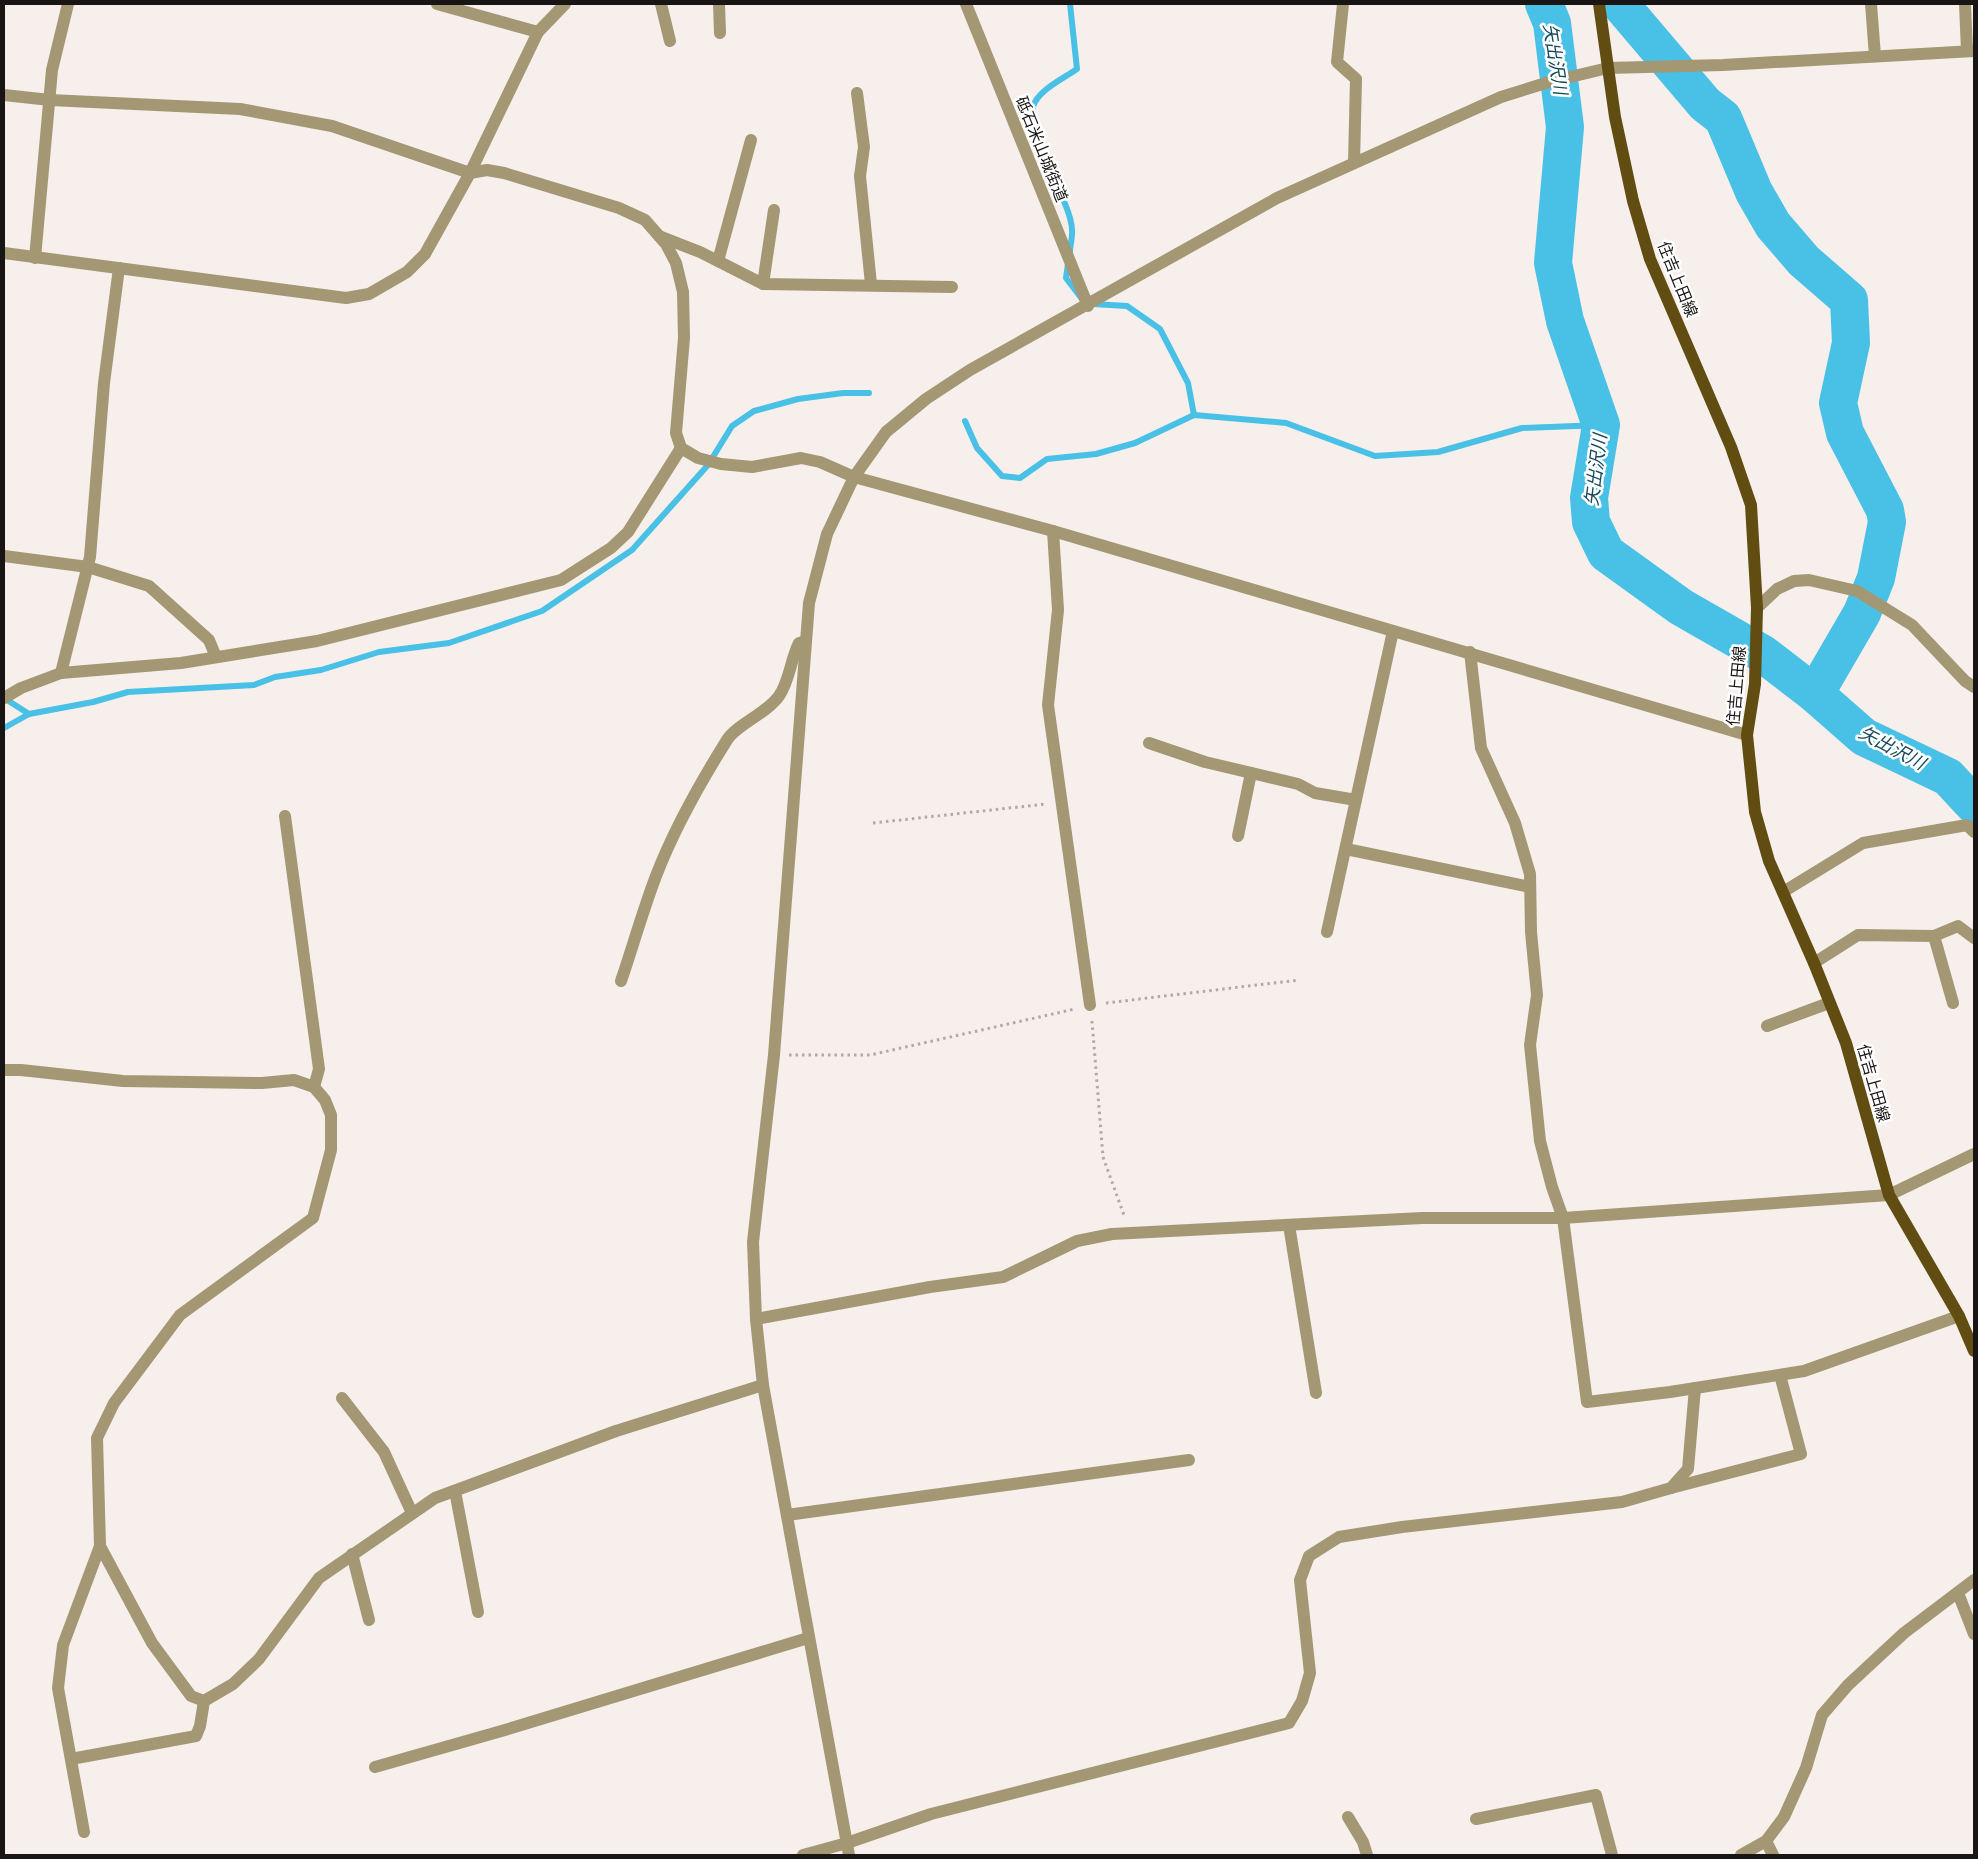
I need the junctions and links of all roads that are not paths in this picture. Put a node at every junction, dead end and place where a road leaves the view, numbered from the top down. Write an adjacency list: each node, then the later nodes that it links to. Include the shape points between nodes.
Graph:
1 (68, 4): 19 (street, via 52,70)
2 (441, 4): 11 (street)
3 (566, 4): 11 (street)
4 (661, 4): 13 (street)
5 (719, 4): 12 (street)
6 (966, 4): 32 (street, 砥石米山城街道)
7 (1343, 4): 21 (street, via 1337,62 1356,79)
8 (1600, 4): 16 (main road, 住吉上田線)
9 (1871, 4): 15 (street)
10 (1964, 4): 14 (street)
11 (538, 32): 22 (street)
12 (720, 33)
13 (670, 41)
14 (1971, 51): 15 (street)
15 (1875, 56): 16 (street)
16 (1608, 68): 21 (street, via 1501,96); 38 (main road, 住吉上田線, via 1633,201 1650,259 1731,447 1751,505)
17 (857, 93): 30 (street, via 864,147 860,176)
18 (4, 95): 19 (street)
19 (50, 100): 22 (street, via 240,109 332,126); 26 (street)
20 (751, 140): 27 (street)
21 (1354, 163): 32 (street, via 1277,198)
22 (470, 173): 24 (street, via 487,170 504,173 619,208 645,220); 28 (street, via 425,254 407,272 369,294 346,298)
23 (774, 210): 29 (street)
24 (659, 236): 27 (street); 33 (street, via 676,263 683,292 684,338 676,433)
25 (4, 253): 26 (street)
26 (35, 258): 28 (street)
27 (718, 261): 29 (street)
28 (119, 268): 37 (street, via 104,383)
29 (763, 284): 30 (street)
30 (871, 284): 31 (street)
31 (952, 287)
32 (1088, 306): 34 (street, via 970,370 926,398 886,432)
33 (681, 448): 34 (street, via 698,458 752,467 801,458 820,462); 42 (street, via 628,532 611,548 561,580 317,641)
34 (854, 477): 35 (street); 40 (street, via 827,534 809,603)
35 (1053, 531): 39 (street); 63 (street, via 1058,610 1048,705)
36 (4, 556): 37 (street)
37 (88, 567): 42 (street, via 148,586 208,640); 43 (street)
38 (1757, 608): 44 (street, via 1777,589 1794,581 1810,580 1857,591 1912,625); 46 (main road, 住吉上田線, via 1754,684)
39 (1393, 631): 41 (street); 49 (street)
40 (806, 641): 60 (street, via 799,643 789,678 778,696 762,714 728,737 698,789 657,875); 72 (street, via 774,1055 753,1242)
41 (1470, 652): 46 (street); 54 (street, via 1481,748 1515,823 1530,874)
42 (216, 657): 43 (street)
43 (61, 673): 45 (street)
44 (1974, 687)
45 (4, 698)
46 (1747, 735): 55 (main road, 住吉上田線, via 1755,812 1769,861)
47 (1149, 743): 48 (street)
48 (1251, 773): 49 (street, via 1298,784 1315,793); 52 (street)
49 (1356, 800): 53 (street)
50 (285, 816): 66 (street, via 318,1069)
51 (1974, 832): 55 (street, via 1967,824 1863,843)
52 (1238, 836)
53 (1346, 849): 54 (street); 56 (street)
54 (1530, 887): 69 (street, via 1530,932 1537,995 1530,1045 1540,1141)
55 (1783, 892): 59 (main road, 住吉上田線)
56 (1327, 932)
57 (1934, 936): 58 (street, via 1958,926); 59 (street, via 1858,935); 62 (street)
58 (1974, 938)
59 (1814, 963): 61 (main road, 住吉上田線)
60 (621, 981)
61 (1830, 1002): 64 (street); 68 (main road, 住吉上田線, via 1846,1043)
62 (1953, 1003)
63 (1090, 1005)
64 (1767, 1026)
65 (4, 1070): 66 (street, via 123,1081 262,1083 294,1080)
66 (314, 1087): 84 (street, via 325,1100 331,1115 331,1150 313,1218 180,1315 114,1403 98,1438)
67 (1974, 1154): 68 (street)
68 (1889, 1194): 69 (street); 71 (main road, 住吉上田線)
69 (1563, 1218): 70 (street, via 1422,1218); 76 (street, via 1587,1402)
70 (1289, 1224): 72 (street, via 1130,1232 1077,1240 1003,1278); 77 (street)
71 (1959, 1316): 73 (main road, 住吉上田線); 74 (street, via 1804,1371)
72 (756, 1320): 75 (street)
73 (1974, 1351)
74 (1780, 1375): 76 (street); 80 (street, via 1801,1454)
75 (763, 1385): 81 (street, via 616,1432); 83 (street)
76 (1694, 1388): 80 (street, via 1688,1469)
77 (1316, 1393)
78 (342, 1398): 82 (street, via 384,1452)
79 (1189, 1460): 83 (street)
80 (1671, 1488): 99 (street, via 1622,1502 1339,1537 1309,1556 1300,1580 1310,1673 1302,1701 1289,1723 931,1814)
81 (455, 1491): 82 (street, via 435,1498); 88 (street)
82 (412, 1513): 85 (street)
83 (787, 1516): 91 (street)
84 (100, 1546): 92 (street, via 152,1643 191,1696); 93 (street, via 64,1645 58,1688)
85 (352, 1554): 89 (street); 92 (street, via 319,1578 259,1658 233,1684)
86 (1974, 1580): 87 (street)
87 (1958, 1593): 90 (street); 98 (street, via 1904,1633 1848,1685 1822,1715 1806,1768 1784,1817)
88 (478, 1612)
89 (369, 1620)
90 (1974, 1634)
91 (808, 1638): 94 (street); 99 (street)
92 (204, 1701): 93 (street, via 196,1736)
93 (71, 1758): 97 (street)
94 (375, 1767)
95 (1348, 1817): 101 (street, via 1364,1842)
96 (1476, 1819): 102 (street, via 1596,1795)
97 (84, 1832)
98 (1766, 1841): 103 (street); 104 (street)
99 (848, 1849): 100 (street)
100 (803, 1855)
101 (1367, 1855)
102 (1612, 1855)
103 (1741, 1855)
104 (1773, 1855)

